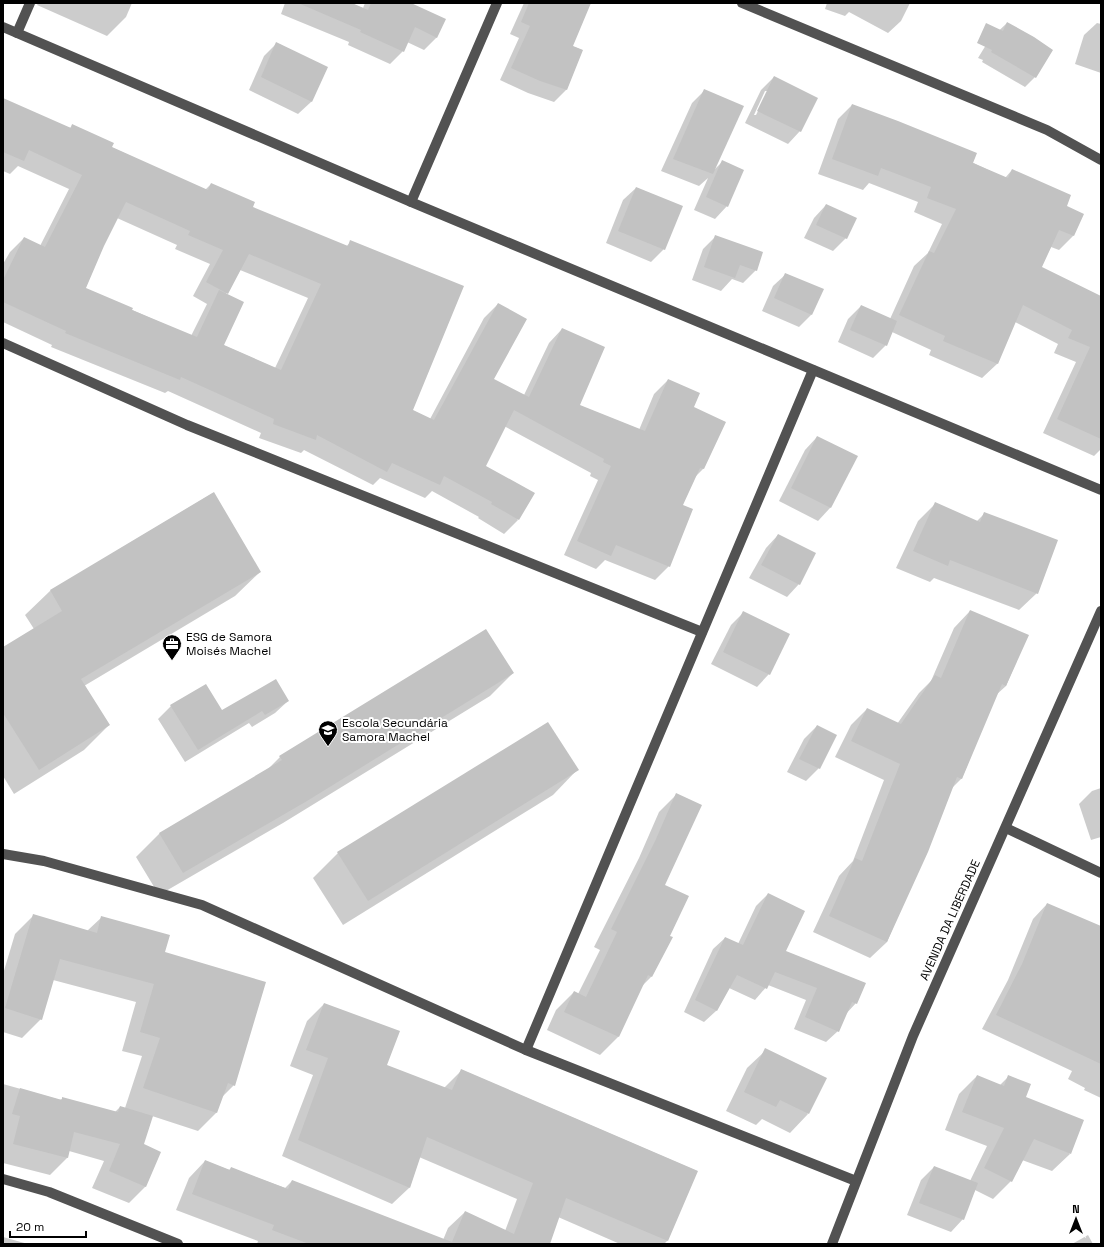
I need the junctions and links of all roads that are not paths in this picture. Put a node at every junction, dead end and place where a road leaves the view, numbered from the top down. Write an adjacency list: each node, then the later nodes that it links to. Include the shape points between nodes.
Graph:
1 (30, 3): 5 (street)
2 (497, 3): 7 (street)
3 (742, 3): 6 (street, via 1047,130)
4 (3, 27): 5 (street)
5 (17, 33): 7 (street)
6 (1101, 160)
7 (411, 202): 9 (street)
8 (3, 343): 12 (street, via 187,425)
9 (813, 370): 10 (street); 12 (street)
10 (1101, 490)
11 (1101, 611): 13 (street, AVENIDA DA LIBERDADE)
12 (702, 632): 16 (street)
13 (1006, 828): 15 (street); 18 (street, AVENIDA DA LIBERDADE, via 913,1036)
14 (3, 854): 16 (street, via 44,861 202,905)
15 (1101, 872)
16 (526, 1050): 18 (street)
17 (3, 1179): 19 (street, via 49,1192)
18 (856, 1181): 20 (street, AVENIDA DA LIBERDADE)
19 (178, 1244)
20 (832, 1244)

